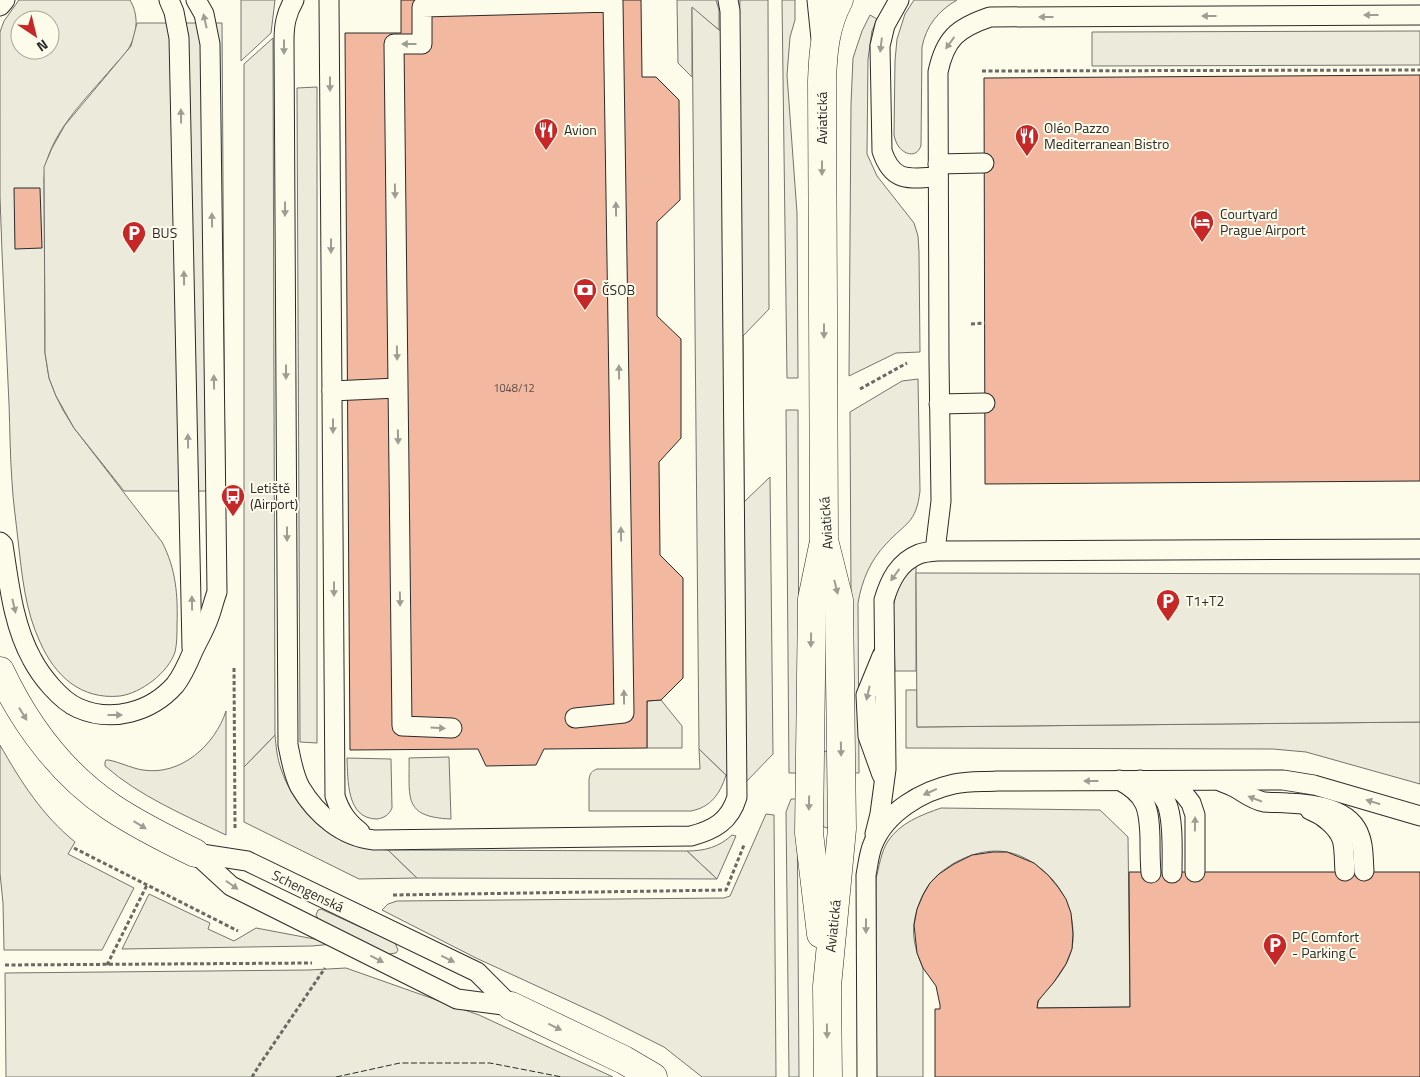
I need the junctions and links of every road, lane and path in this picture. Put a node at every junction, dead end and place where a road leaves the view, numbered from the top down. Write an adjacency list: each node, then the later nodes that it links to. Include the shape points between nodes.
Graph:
1 (5, 0): 10 (lane)
2 (169, 0): 26 (lane, one-way to 2, via 179,38)
3 (196, 0): 26 (lane, one-way to 3, via 209,618 217,592 210,44 204,14)
4 (294, 0): 38 (lane, one-way to 38, via 284,26 288,745 300,786 324,817 354,836)
5 (330, 0): 20 (lane, one-way to 20)
6 (728, 0): 38 (lane, via 734,376 734,808 713,828 691,836)
7 (817, 0): 12 (lane)
8 (839, 0): 12 (main road, Aviatická, via 826,34)
9 (899, 0): 16 (lane, one-way to 16, via 885,24 880,46 882,151 896,174 905,178)
10 (0, 6)
11 (1420, 14): 16 (lane, one-way to 16, via 990,17 972,23 957,34 941,56 938,72)
12 (823, 53): 54 (main road, Aviatická, one-way to 54, via 824,540 839,600 842,829 827,986)
13 (1420, 70): 14 (path)
14 (982, 71)
15 (984, 163): 16 (lane)
16 (938, 170): 22 (lane)
17 (913, 362): 19 (path, via 906,362)
18 (397, 388): 20 (lane); 29 (lane, one-way to 18, via 624,713 613,2 422,7 422,44 394,44); 30 (lane, one-way to 30, via 402,726)
19 (859, 390)
20 (332, 391): 38 (lane, one-way to 38, via 335,796 348,822)
21 (985, 403): 22 (lane)
22 (939, 404): 25 (lane, via 941,502)
23 (0, 542): 26 (lane, one-way to 26, via 13,606 31,658 44,678 76,708 108,715 136,712 164,696 184,672)
24 (1420, 550): 25 (lane)
25 (935, 551): 39 (lane, one-way to 39, via 919,554 896,572 884,600 886,769)
26 (192, 652)
27 (234, 668): 37 (path)
28 (0, 671): 41 (main road, Schengenská, one-way to 41, via 22,713 68,771 111,806)
29 (575, 718)
30 (452, 728)
31 (1119, 780): 32 (lane); 39 (lane, one-way to 39, via 956,784 924,794 902,808 880,830); 44 (lane, via 1138,794 1149,815)
32 (1140, 780): 34 (lane); 45 (lane, via 1160,793 1166,802 1170,814)
33 (1220, 780): 34 (lane); 35 (lane, one-way to 33, via 1251,798); 36 (lane, one-way to 33, via 1314,785 1283,780)
34 (1163, 781): 46 (lane, one-way to 34, via 1195,815 1191,803 1176,786)
35 (1288, 803): 42 (lane, via 1316,812 1328,820 1342,840); 43 (lane, via 1321,807 1348,818 1361,838)
36 (1420, 816)
37 (236, 834)
38 (374, 840)
39 (872, 846): 55 (lane, one-way to 55, via 866,874)
40 (74, 848): 47 (path)
41 (195, 853): 51 (lane, one-way to 51, via 232,886 457,999); 51 (lane, Schengenská, one-way to 51, via 247,861 476,972)
42 (1345, 871)
43 (1364, 871)
44 (1151, 872)
45 (1172, 872)
46 (1195, 872)
47 (147, 885): 48 (path); 50 (path)
48 (238, 931)
49 (328, 963): 52 (path)
50 (107, 965)
51 (511, 1006): 53 (main road, Schengenská, one-way to 53)
52 (252, 1077)
53 (653, 1077)
54 (828, 1077)
55 (868, 1077)

